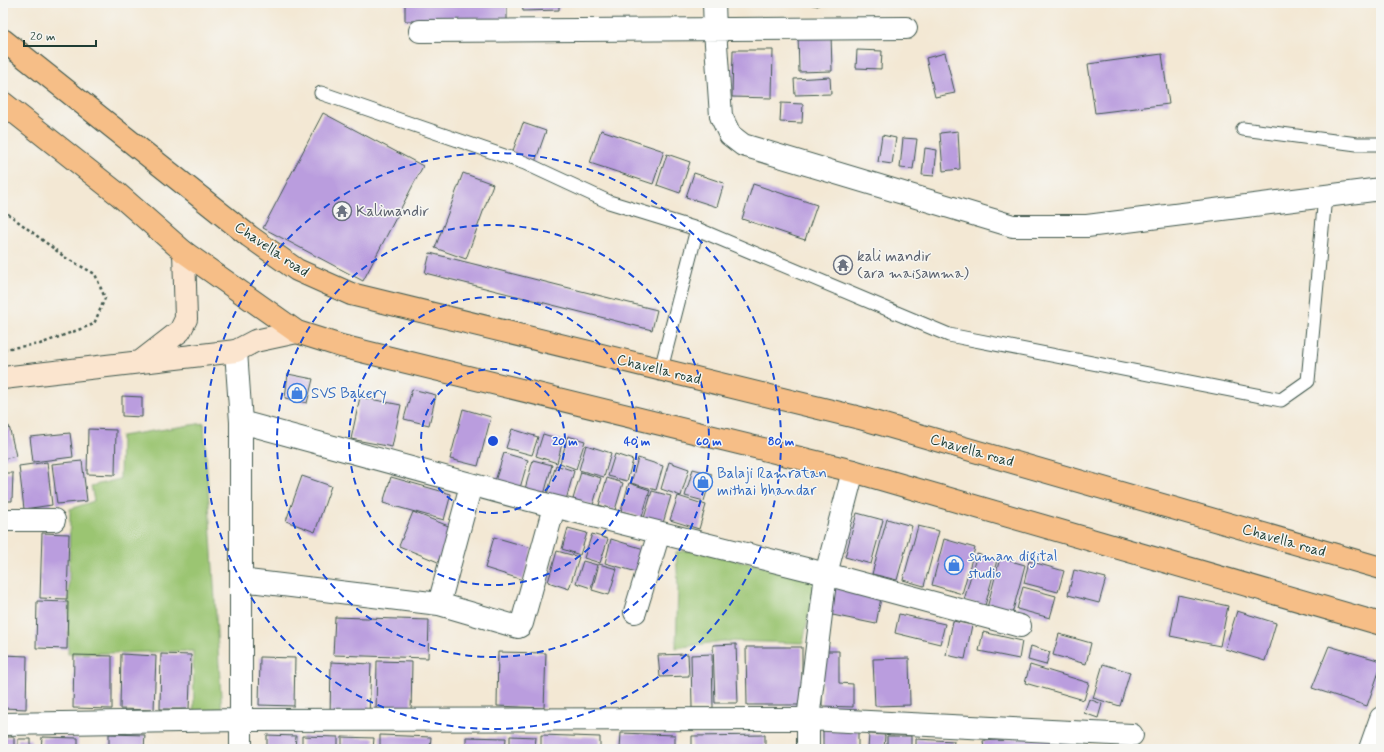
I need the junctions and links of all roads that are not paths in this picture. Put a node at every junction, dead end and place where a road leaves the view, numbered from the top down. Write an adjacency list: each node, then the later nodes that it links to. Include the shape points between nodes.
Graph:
1 (714, 3): 3 (street)
2 (906, 28): 3 (street)
3 (715, 30): 4 (street); 11 (street, via 721,116 730,135 743,145 1013,226 1087,226)
4 (420, 31)
5 (3, 40): 17 (highway, Chavella road, via 243,231 297,270 351,294)
6 (321, 92): 12 (lane, via 525,163 609,202)
7 (3, 103): 13 (highway, via 118,194)
8 (1243, 129): 9 (lane, via 1357,144)
9 (1381, 144)
10 (1381, 188): 11 (street)
11 (1326, 196): 12 (lane, via 1308,381 1281,400 949,334)
12 (697, 229): 17 (lane)
13 (184, 252): 14 (highway); 16 (main road, via 186,319 180,331)
14 (297, 332): 15 (main road, via 255,341); 20 (highway, via 342,346)
15 (236, 351): 16 (main road); 19 (street)
16 (140, 362): 18 (main road)
17 (661, 369): 26 (highway, Chavella road, via 860,418)
18 (3, 378)
19 (241, 422): 21 (street); 28 (street)
20 (853, 470): 27 (street); 31 (highway)
21 (471, 484): 22 (street); 29 (street)
22 (554, 507): 25 (street); 29 (street, via 520,626)
23 (3, 520): 24 (street)
24 (54, 520)
25 (659, 533): 27 (street); 30 (street)
26 (1381, 568)
27 (826, 574): 32 (street); 34 (street)
28 (241, 580): 29 (street); 35 (street)
29 (439, 604)
30 (635, 612)
31 (1381, 624)
32 (1020, 626)
33 (1381, 718): 40 (street)
34 (808, 719): 35 (street); 37 (street); 39 (street)
35 (240, 720): 36 (street); 38 (street)
36 (3, 724)
37 (1132, 735)
38 (241, 749)
39 (808, 749)
40 (1370, 749)

